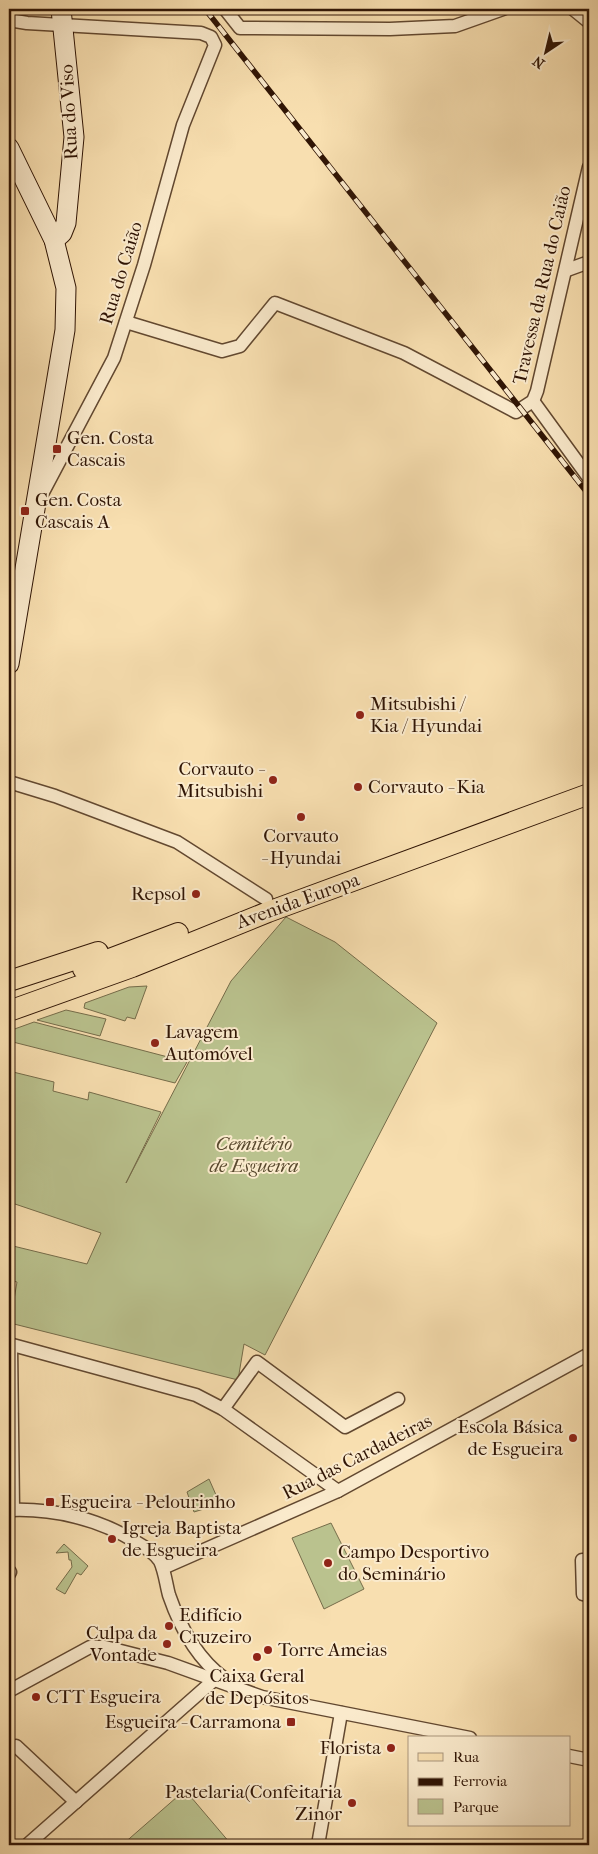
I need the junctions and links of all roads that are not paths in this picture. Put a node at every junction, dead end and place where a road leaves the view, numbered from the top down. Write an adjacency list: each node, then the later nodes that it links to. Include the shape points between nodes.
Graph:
1 (225, 9): 2 (street, via 240,28 390,29 455,26)
2 (503, 9)
3 (573, 9): 6 (street)
4 (61, 16): 5 (street, via 27,23); 9 (main road, Rua do Viso, via 74,149 66,223); 12 (street, Rua do Caião, via 202,33 211,37 215,45 182,125)
5 (9, 20)
6 (589, 22)
7 (9, 148): 9 (main road)
8 (589, 167): 11 (street, Travessa da Rua do Caião)
9 (54, 240): 15 (main road, via 66,288 65,330)
10 (589, 262): 11 (street)
11 (567, 270): 13 (street, Travessa da Rua do Caião)
12 (126, 322): 13 (street, Travessa da Rua do Caião, via 222,351 240,346 275,304 404,353 516,412); 15 (street, Rua do Caião, via 114,358)
13 (533, 401): 14 (street)
14 (589, 478)
15 (33, 510): 16 (main road)
16 (13, 613): 17 (main road)
17 (9, 664)
18 (589, 779): 21 (main road, Avenida Europa)
19 (9, 782): 21 (street, via 177,842)
20 (589, 794): 22 (main road, Avenida Europa, via 223,929)
21 (266, 899): 22 (main road, Avenida Europa)
22 (126, 960): 23 (main road, via 96,952); 24 (main road, Avenida Europa); 25 (main road, Avenida Europa); 26 (main road, via 110,986)
23 (9, 981)
24 (9, 996)
25 (9, 1011)
26 (9, 1024)
27 (10, 1344): 30 (street, via 196,1395); 32 (street)
28 (589, 1354): 31 (street, Rua das Cardadeiras)
29 (398, 1399): 30 (street, via 345,1427 257,1362)
30 (223, 1409): 31 (street)
31 (338, 1491): 34 (street, Rua das Cardadeiras)
32 (11, 1510): 34 (street, via 89,1519 115,1529 150,1551)
33 (589, 1560): 35 (street, via 582,1560 582,1594)
34 (163, 1568): 36 (street, via 170,1595 192,1646)
35 (589, 1595)
36 (200, 1655): 37 (street); 39 (street, via 211,1669)
37 (185, 1668): 38 (street); 40 (street, via 105,1647 90,1647)
38 (214, 1680): 39 (street); 46 (street)
39 (238, 1689): 41 (street)
40 (9, 1691)
41 (341, 1713): 42 (street); 48 (street)
42 (460, 1736)
43 (9, 1749): 46 (street, via 16,1746)
44 (570, 1756): 45 (street)
45 (589, 1760)
46 (76, 1802): 47 (street)
47 (27, 1845)
48 (318, 1845)

